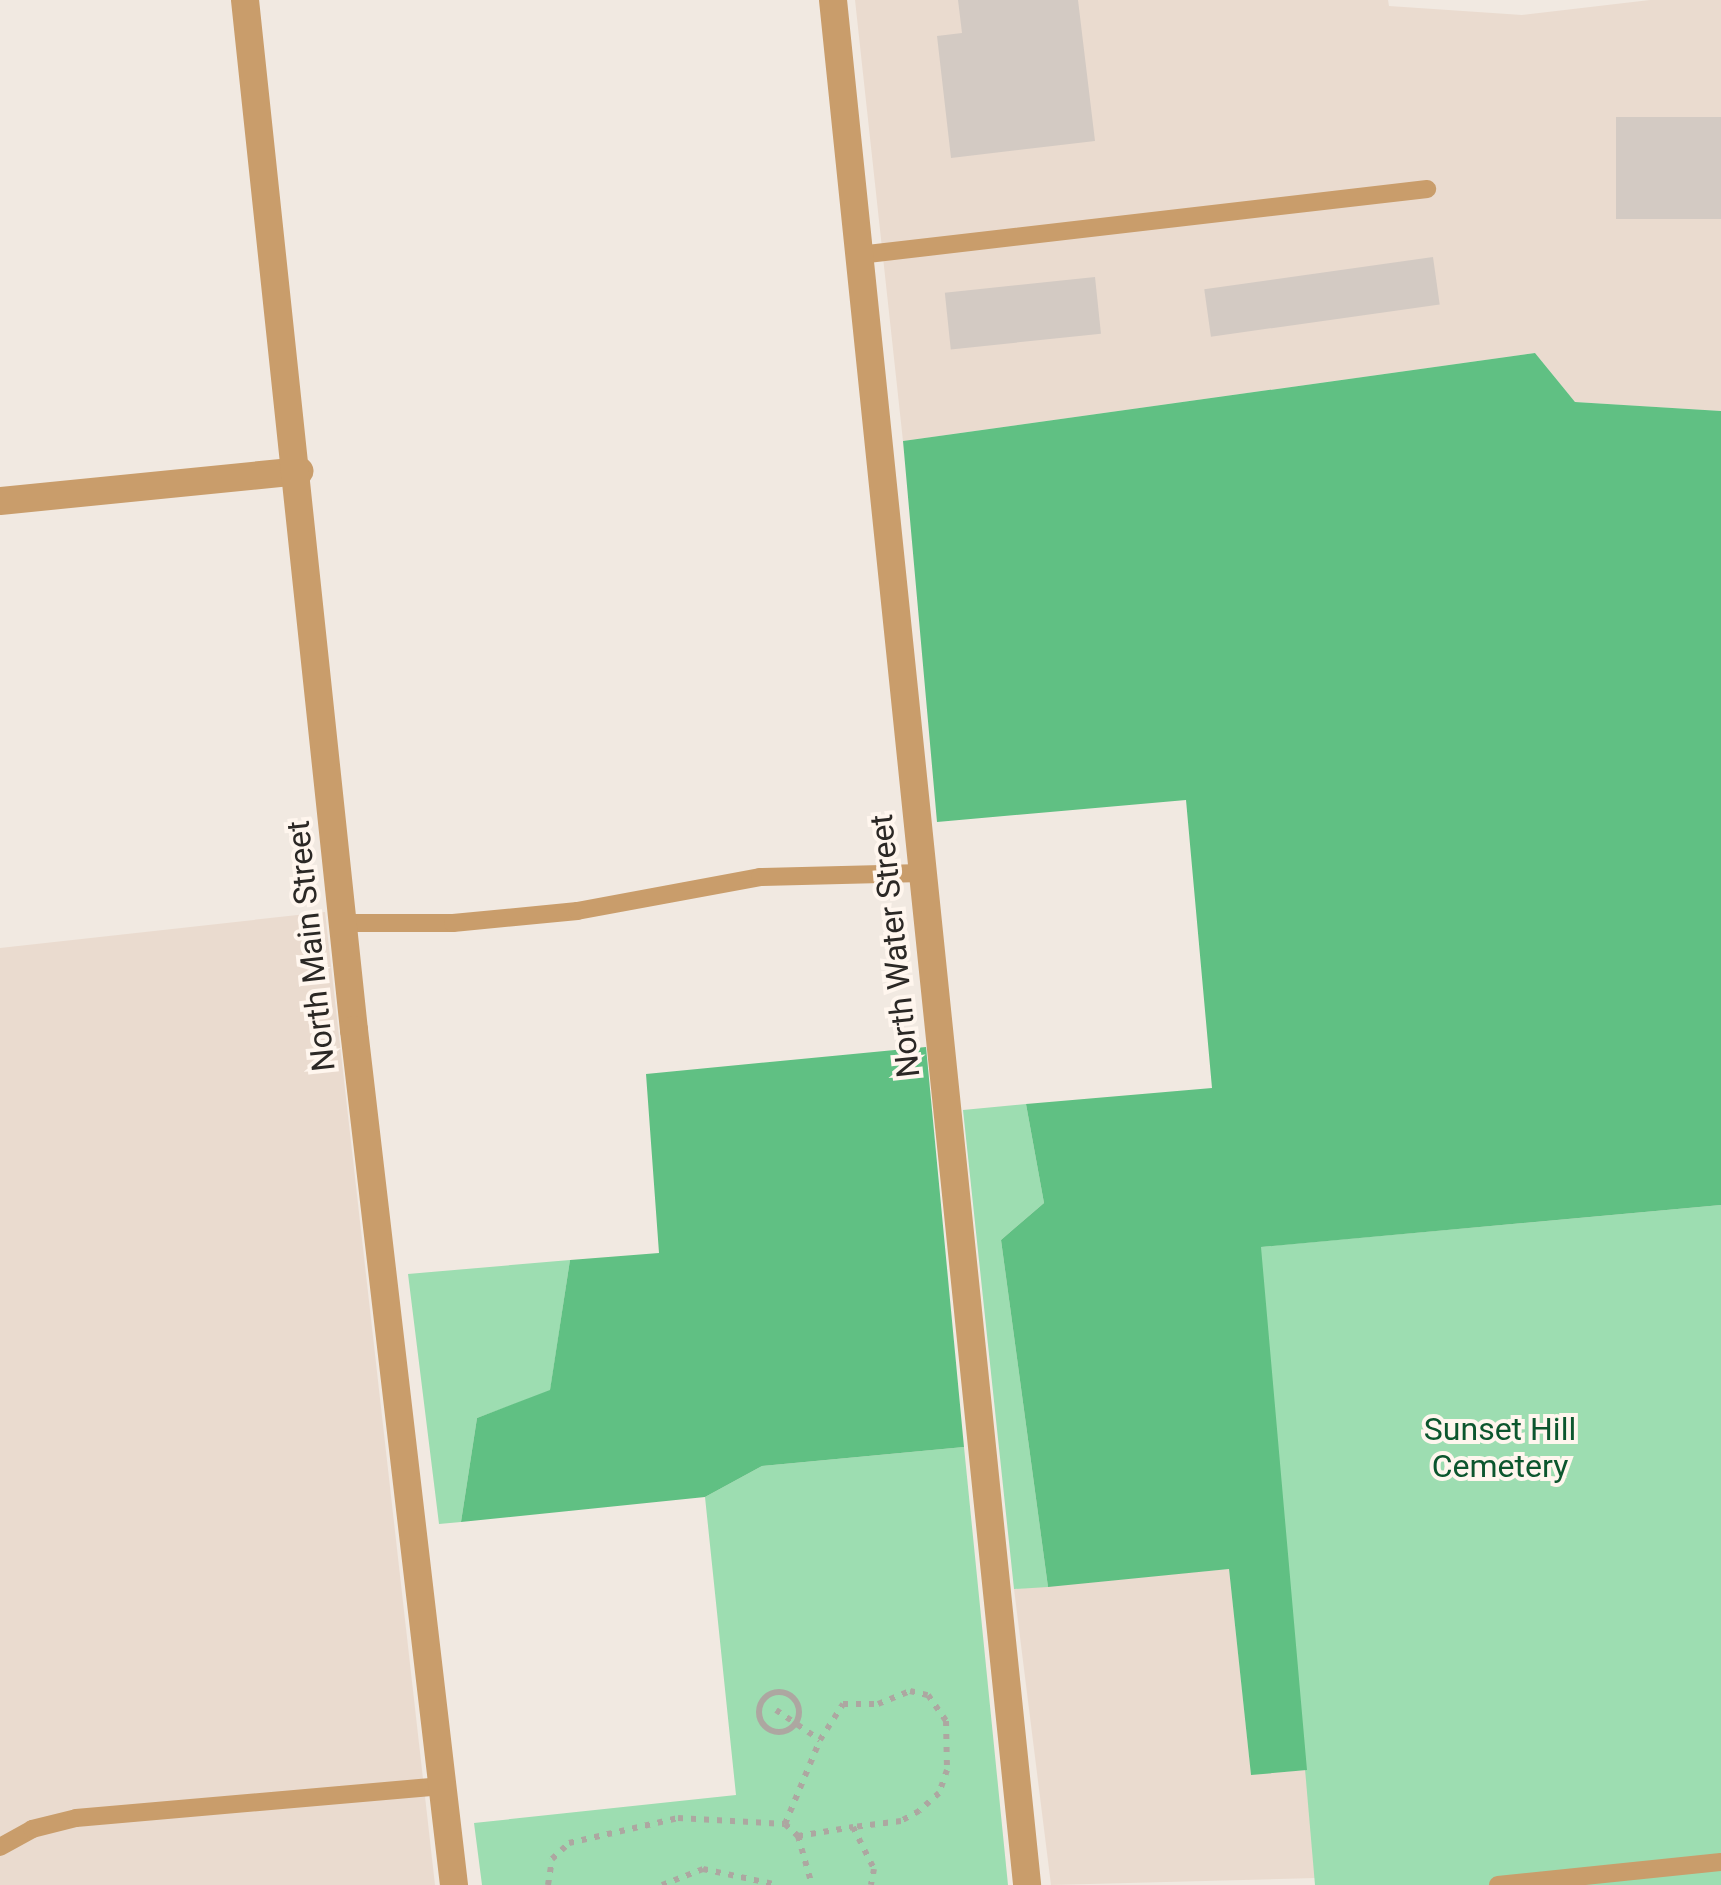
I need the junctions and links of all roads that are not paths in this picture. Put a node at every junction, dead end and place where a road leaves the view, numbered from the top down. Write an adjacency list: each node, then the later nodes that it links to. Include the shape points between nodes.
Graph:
1 (245, 0): 5 (street, North Main Street)
2 (833, 0): 4 (street, North Water Street)
3 (1427, 188): 4 (lane)
4 (859, 254): 7 (street, North Water Street)
5 (299, 471): 6 (street); 8 (street, North Main Street)
6 (0, 500)
7 (922, 873): 8 (lane, via 760,877 577,911 453,923); 13 (street, North Water Street)
8 (344, 923): 9 (street, North Main Street)
9 (443, 1786): 10 (lane, via 76,1818 32,1829); 12 (street, North Main Street)
10 (0, 1847)
11 (1721, 1862): 14 (lane)
12 (454, 1885)
13 (1027, 1885)
14 (1498, 1885)

